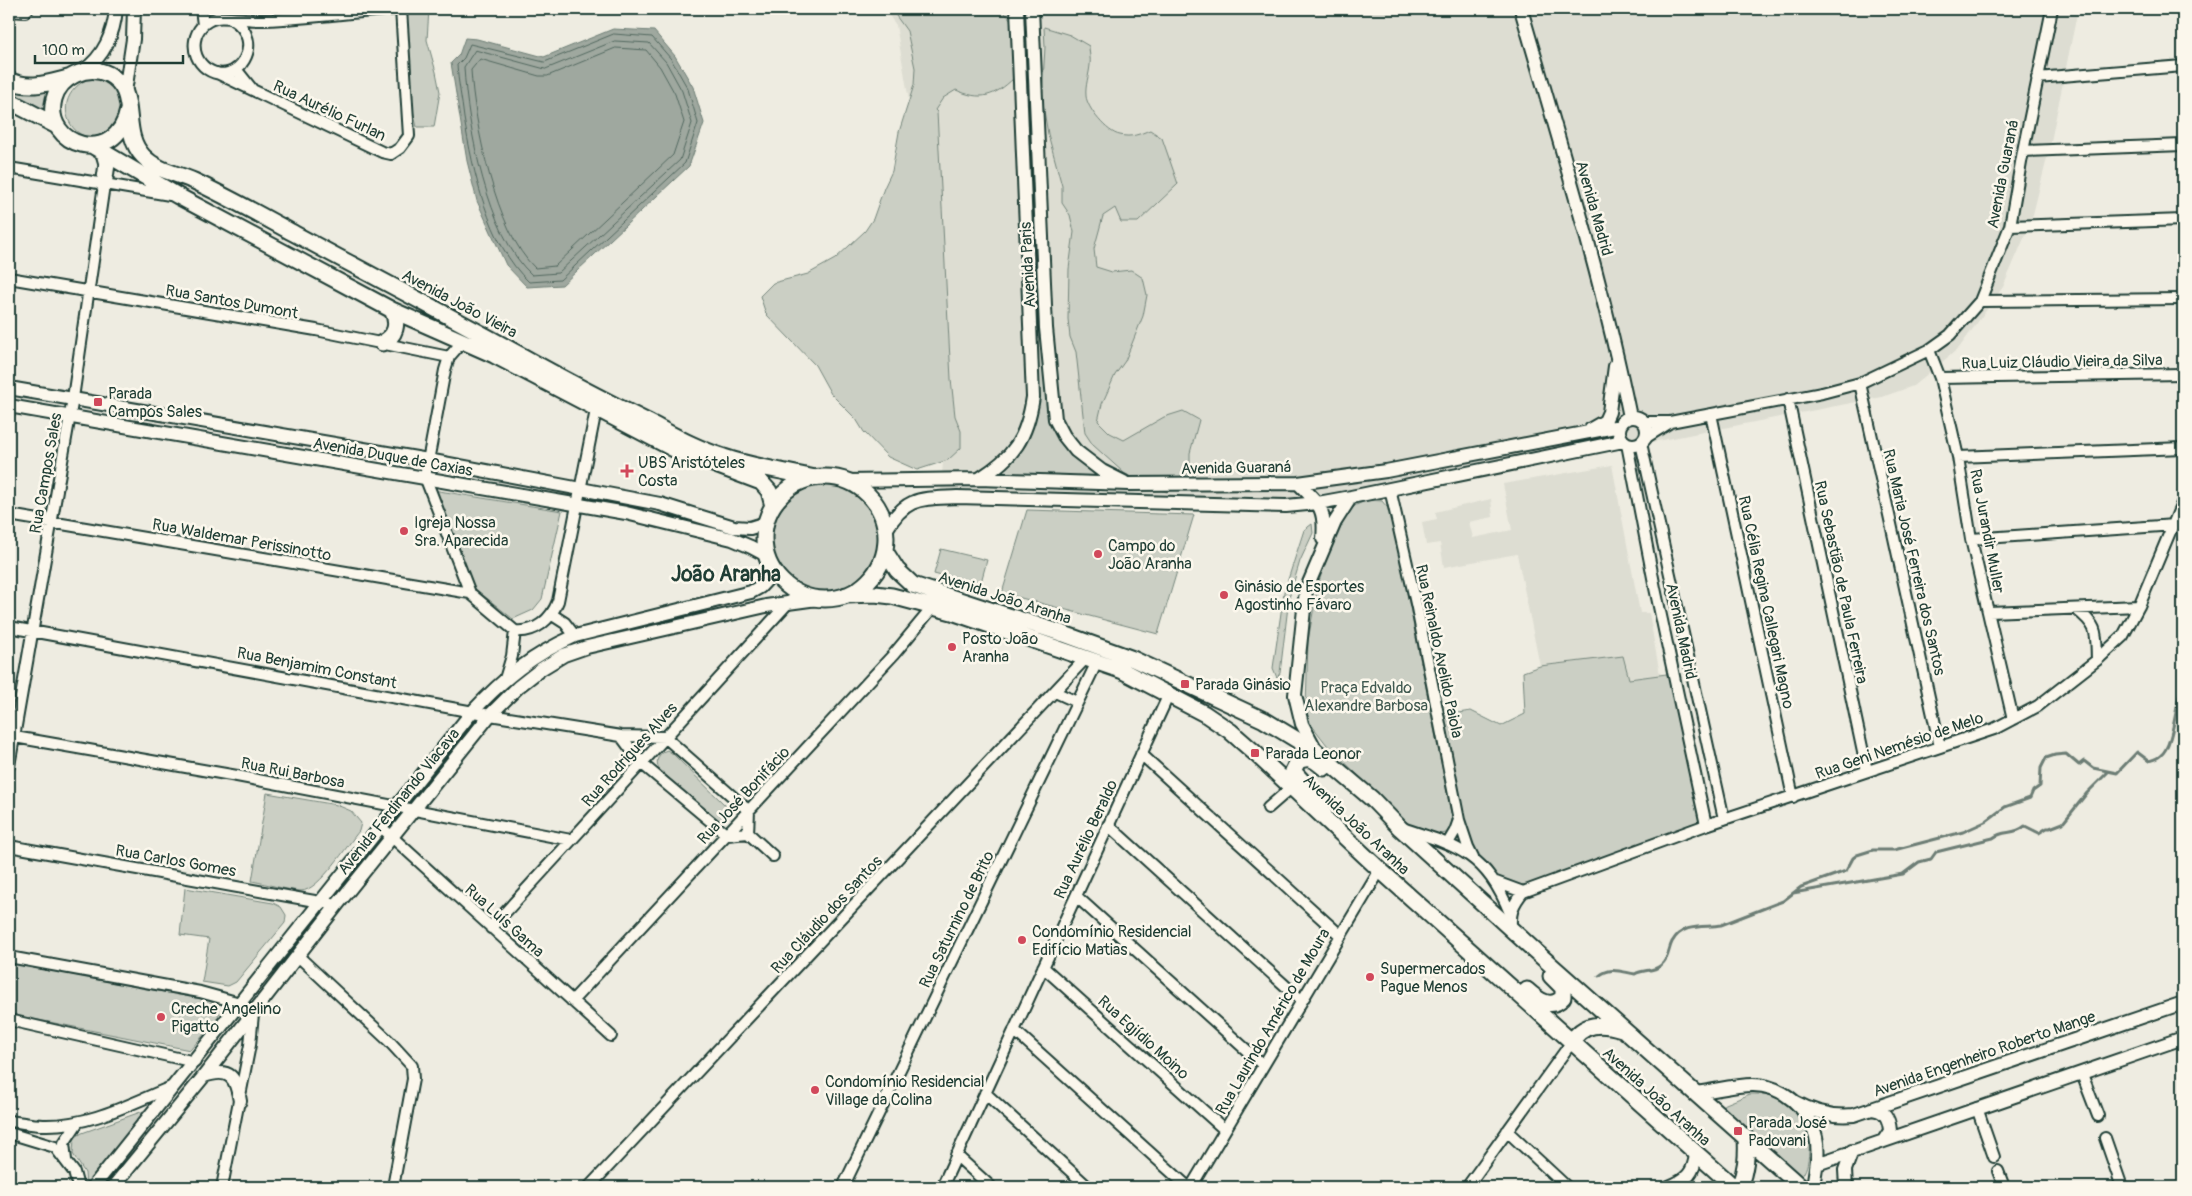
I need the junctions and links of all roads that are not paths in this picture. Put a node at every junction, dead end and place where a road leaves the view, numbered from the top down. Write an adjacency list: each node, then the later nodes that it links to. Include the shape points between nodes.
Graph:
1 (28, 9): 10 (street, via 25,12)
2 (116, 9): 18 (street, via 110,37 93,64)
3 (134, 9): 21 (street)
4 (201, 9): 13 (street)
5 (400, 9): 12 (street); 22 (street, Rua Aurélio Furlan, via 409,136 391,154)
6 (1017, 9): 65 (street, Avenida Paris, via 1033,397 1030,419 1021,441 1004,461)
7 (1032, 9): 68 (street, Avenida Paris, via 1046,328 1055,419 1076,451 1102,471)
8 (1522, 9): 42 (street, Avenida Madrid)
9 (2052, 9): 19 (street, Avenida Guaraná)
10 (9, 11)
11 (227, 15): 12 (street); 13 (street); 14 (street)
12 (264, 20): 14 (street)
13 (203, 25): 17 (street, via 194,40 196,57 208,70)
14 (246, 32): 16 (street, via 249,40 247,56)
15 (2183, 66): 19 (street)
16 (236, 69): 17 (street); 22 (street, Rua Aurélio Furlan)
17 (216, 73): 22 (street, Rua Aurélio Furlan)
18 (76, 74): 20 (main road, via 43,85); 21 (main road, via 92,70 108,74); 25 (main road, via 59,87 54,100 53,113)
19 (2037, 78): 28 (street, Avenida Guaraná)
20 (9, 80)
21 (125, 92): 24 (main road)
22 (254, 92)
23 (9, 101): 25 (main road)
24 (128, 110): 27 (main road, via 124,126); 64 (main road, Avenida João Vieira, via 132,140 157,167 194,181 696,446 726,458)
25 (58, 126): 27 (main road, via 79,144)
26 (2183, 145): 28 (street)
27 (98, 148): 30 (main road, via 107,164); 31 (main road, Avenida João Vieira)
28 (2023, 151): 33 (street, Avenida Guaraná)
29 (9, 168): 30 (street)
30 (104, 185): 31 (street); 35 (street, Rua Campos Sales)
31 (178, 196): 38 (main road, Avenida João Vieira)
32 (2183, 220): 33 (street)
33 (2010, 226): 37 (street, Avenida Guaraná)
34 (9, 278): 35 (street, Rua Santos Dumont)
35 (89, 292): 40 (street, Rua Santos Dumont); 48 (street, Rua Campos Sales)
36 (2183, 300): 37 (street)
37 (1980, 301): 41 (street, Avenida Guaraná, via 1950,335)
38 (392, 310): 39 (main road, Avenida João Vieira); 40 (main road, via 395,330 393,336)
39 (463, 341): 43 (street); 51 (main road, Avenida João Vieira)
40 (382, 343): 43 (street, Rua Santos Dumont)
41 (1929, 350): 45 (street, Rua Jurandir Muller); 46 (street, Avenida Guaraná)
42 (1616, 351): 54 (street, Avenida Madrid); 57 (street, via 1615,376 1605,421)
43 (449, 357): 62 (street)
44 (2183, 374): 45 (street, Rua Luiz Cláudio Vieira da Silva)
45 (1940, 378): 61 (street, Rua Jurandir Muller)
46 (1860, 383): 49 (street, Avenida Guaraná); 111 (street, Rua Maria José Ferreira dos Santos)
47 (9, 388): 48 (street, Avenida Duque de Caxias)
48 (73, 398): 53 (street, Rua Campos Sales); 62 (street, Avenida Duque de Caxias)
49 (1788, 399): 52 (street, Avenida Guaraná); 116 (street, Rua Sebastião de Paula Ferreira)
50 (9, 406): 53 (street, Avenida Duque de Caxias)
51 (596, 410): 69 (street); 75 (main road, Avenida João Vieira, via 676,450 761,482)
52 (1711, 414): 56 (street, Avenida Guaraná); 118 (street, Rua Célia Regina Callegari Magno)
53 (70, 417): 63 (street, Avenida Duque de Caxias); 77 (street, Rua Campos Sales)
54 (1625, 422): 55 (street, via 1635,417); 57 (street, Avenida Guaraná); 59 (street, via 1619,434)
55 (1644, 422): 56 (street, Avenida Guaraná); 58 (street, via 1647,428)
56 (1670, 422): 58 (street, Avenida Guaraná)
57 (1574, 435): 67 (street, Avenida Guaraná, via 1386,471)
58 (1643, 440): 59 (street, via 1634,445); 124 (street, Avenida Madrid)
59 (1625, 442): 70 (street); 128 (street, Avenida Madrid)
60 (2183, 448): 61 (street)
61 (1958, 456): 81 (street, Rua Jurandir Muller)
62 (428, 460): 63 (street); 69 (street, Avenida Duque de Caxias)
63 (424, 478): 74 (street, Avenida Duque de Caxias); 86 (street)
64 (815, 478): 66 (main road); 75 (main road, via 791,488)
65 (979, 478): 66 (street, Avenida Guaraná); 68 (street, Avenida Guaraná)
66 (847, 481): 80 (main road, via 874,500)
67 (1298, 483): 68 (street, Avenida Guaraná); 73 (street)
68 (1128, 484)
69 (580, 489): 74 (street); 78 (street, Avenida Duque de Caxias, via 660,504 734,527 750,528)
70 (1390, 489): 71 (street); 126 (street, Rua Reinaldo Avelido Paiola)
71 (1351, 497): 73 (street); 82 (street)
72 (2183, 501): 79 (street, Rua Geni Nemésio de Melo)
73 (1318, 503): 80 (street, via 1274,506 928,498 918,499 901,509); 82 (street, via 1325,516)
74 (578, 505): 84 (street, Avenida Duque de Caxias, via 626,513 732,539); 94 (street, via 562,588)
75 (773, 506): 78 (main road)
76 (9, 515): 77 (street, Rua Waldemar Perissinotto)
77 (52, 522): 86 (street, Rua Waldemar Perissinotto); 96 (street, Rua Campos Sales)
78 (766, 523): 84 (main road)
79 (2175, 525): 81 (street); 91 (street, Rua Geni Nemésio de Melo)
80 (886, 530): 83 (main road)
81 (1971, 540): 93 (street, Rua Jurandir Muller)
82 (1322, 549): 112 (street, via 1306,590 1296,694 1302,724)
83 (885, 551): 87 (main road, via 868,582); 112 (main road, Avenida João Aranha, via 896,570 913,585 1126,656 1264,720)
84 (766, 556): 85 (main road)
85 (774, 572): 88 (main road, via 792,590); 98 (street, Avenida Ferdinando Viacava, via 751,592)
86 (470, 593): 97 (street)
87 (846, 596): 88 (main road); 90 (main road, Avenida João Aranha, via 892,596)
88 (817, 599): 89 (street, Avenida Ferdinando Viacava)
89 (790, 601): 106 (street, Avenida Ferdinando Viacava, via 564,655 518,687); 110 (street, Rua Rodrigues Alves)
90 (934, 606): 100 (main road, Avenida João Aranha); 123 (street, Rua José Bonifácio)
91 (2139, 606): 92 (street); 99 (street, Rua Geni Nemésio de Melo, via 2123,636)
92 (2076, 609): 93 (street); 99 (street, via 2094,627)
93 (1989, 612): 107 (street, Rua Jurandir Muller)
94 (551, 614): 97 (street, via 535,629); 98 (street, via 565,623)
95 (9, 627): 96 (street, Rua Benjamim Constant)
96 (33, 631): 105 (street, Rua Benjamim Constant); 109 (street, Rua Campos Sales)
97 (515, 631): 101 (street, via 512,656)
98 (575, 636): 101 (street, Avenida Ferdinando Viacava, via 549,648)
99 (2097, 660): 107 (street, Rua Geni Nemésio de Melo, via 2038,706)
100 (1090, 662): 102 (street, Rua Cláudio dos Santos); 103 (main road, Avenida João Aranha, via 1123,671); 104 (street, Rua Saturnino de Brito)
101 (504, 679): 105 (street, Avenida Ferdinando Viacava)
102 (1055, 692): 104 (street); 197 (street, Rua Cláudio dos Santos)
103 (1169, 694): 113 (street, Rua Aurélio Beraldo); 117 (main road, Avenida João Aranha, via 1230,731)
104 (1077, 702): 198 (street, Rua Saturnino de Brito)
105 (472, 712): 106 (street, Rua Benjamim Constant); 120 (street, Avenida Ferdinando Viacava)
106 (490, 715): 108 (street, Rua Benjamim Constant); 122 (street, Avenida Ferdinando Viacava)
107 (2013, 719): 111 (street, Rua Geni Nemésio de Melo, via 1994,729)
108 (621, 736): 110 (street, Rua Benjamim Constant); 114 (street)
109 (11, 737): 115 (street, Rua Campos Sales); 120 (street, Rua Rui Barbosa)
110 (665, 737): 114 (street, Rua Rodrigues Alves); 123 (street)
111 (1940, 747): 116 (street, Rua Geni Nemésio de Melo)
112 (1317, 752): 119 (main road, Avenida João Aranha)
113 (1141, 754): 127 (street, Rua Aurélio Beraldo); 148 (street)
114 (641, 763): 132 (street); 134 (street, Rua Rodrigues Alves)
115 (9, 766)
116 (1867, 771): 118 (street, Rua Geni Nemésio de Melo)
117 (1292, 787): 121 (street); 125 (main road, Avenida João Aranha)
118 (1793, 797): 124 (street, Rua Geni Nemésio de Melo)
119 (1372, 799): 125 (main road, via 1358,798 1314,760 1305,758 1298,761 1293,771 1319,798); 130 (main road, Avenida João Aranha)
120 (397, 807): 122 (street, Rua Rui Barbosa); 129 (street, Avenida Ferdinando Viacava)
121 (1268, 808)
122 (413, 809): 133 (street, Avenida Ferdinando Viacava); 134 (street, Rua Rui Barbosa)
123 (749, 812): 131 (street); 132 (street, Rua José Bonifácio)
124 (1724, 819): 128 (street, Rua Geni Nemésio de Melo)
125 (1325, 820): 139 (main road, Avenida João Aranha)
126 (1459, 820): 135 (street); 138 (street, Rua Reinaldo Avelido Paiola)
127 (1108, 825): 142 (street, Rua Aurélio Beraldo); 154 (street)
128 (1706, 825): 141 (street, Rua Geni Nemésio de Melo)
129 (380, 826): 133 (street, Rua Luís Gama); 143 (street, Avenida Ferdinando Viacava)
130 (1400, 828): 135 (street); 147 (main road, Avenida João Aranha)
131 (748, 833): 132 (street); 137 (street)
132 (727, 835): 155 (street, Rua José Bonifácio)
133 (392, 836): 144 (street, Avenida Ferdinando Viacava); 146 (street, Rua Luís Gama)
134 (571, 840): 146 (street, Rua Rodrigues Alves)
135 (1448, 843): 138 (street)
136 (9, 846): 143 (street, Rua Carlos Gomes)
137 (773, 856)
138 (1473, 857): 140 (street)
139 (1380, 870): 148 (street, Rua Laurindo Américo de Moura); 151 (main road, Avenida João Aranha)
140 (1496, 882): 141 (street); 145 (street)
141 (1524, 892): 145 (street)
142 (1076, 896): 153 (street, Rua Aurélio Beraldo); 166 (street)
143 (319, 902): 144 (street, Rua Carlos Gomes); 156 (street, Avenida Ferdinando Viacava)
144 (337, 905): 150 (street, Avenida Ferdinando Viacava)
145 (1510, 912): 147 (street)
146 (491, 928): 155 (street, Rua Luís Gama)
147 (1511, 928): 149 (main road, Avenida João Aranha)
148 (1340, 935): 154 (street, Rua Laurindo Américo de Moura)
149 (1534, 950): 151 (main road, via 1538,963 1563,988 1563,998 1554,1004 1538,1000 1491,959); 161 (main road, Avenida João Aranha)
150 (298, 956): 158 (street, Avenida Ferdinando Viacava); 196 (street, via 389,1040 412,1066 413,1079)
151 (1477, 956): 164 (main road, Avenida João Aranha)
152 (9, 957): 156 (street, via 200,992)
153 (1043, 967): 160 (street, Rua Aurélio Beraldo); 179 (street, Rua Egjídio Moino)
154 (1301, 1000): 166 (street, Rua Laurindo Américo de Moura)
155 (572, 1001): 162 (street, Rua Luís Gama)
156 (240, 1003): 158 (street); 165 (street, Avenida Ferdinando Viacava)
157 (2183, 1003): 175 (street, Avenida Engenheiro Roberto Mange)
158 (253, 1014): 168 (street, Avenida Ferdinando Viacava); 172 (street)
159 (9, 1020): 165 (street)
160 (1014, 1030): 170 (street, Rua Aurélio Beraldo); 202 (street)
161 (1624, 1030): 164 (main road, via 1592,1026 1579,1031); 171 (main road, Avenida João Aranha)
162 (611, 1036)
163 (2183, 1038): 167 (street)
164 (1572, 1043): 180 (street); 186 (main road, Avenida João Aranha)
165 (195, 1062): 169 (street, Avenida Ferdinando Viacava)
166 (1263, 1065): 179 (street, Rua Laurindo Américo de Moura)
167 (2082, 1074): 174 (street); 176 (street)
168 (204, 1076): 172 (street, via 220,1072 230,1076 235,1080); 194 (street, Avenida Ferdinando Viacava)
169 (177, 1084): 178 (street, via 106,1115); 193 (street, Avenida Ferdinando Viacava)
170 (984, 1093): 187 (street, Rua Aurélio Beraldo); 201 (street)
171 (1695, 1093): 173 (street, Avenida João Aranha, via 1754,1084 1778,1091); 182 (main road, Avenida João Aranha)
172 (240, 1101): 195 (street)
173 (1795, 1102): 175 (street, Avenida Engenheiro Roberto Mange, via 1811,1110 1842,1116); 190 (street, Avenida João Aranha, via 1812,1124 1817,1138)
174 (1977, 1108): 184 (street); 188 (street)
175 (1870, 1109): 184 (street, via 1883,1112 1888,1118 1890,1131)
176 (2098, 1116)
177 (9, 1121): 178 (street, via 44,1125)
178 (78, 1122): 189 (street, via 64,1143)
179 (1226, 1130): 202 (street, Rua Laurindo Américo de Moura)
180 (1507, 1131): 203 (street); 204 (street)
181 (9, 1133): 189 (street, via 55,1147)
182 (1746, 1138): 207 (main road, via 1745,1173); 208 (main road, Avenida João Aranha)
183 (2105, 1138): 212 (street)
184 (1884, 1140): 185 (street)
185 (1852, 1151): 190 (street); 210 (street, via 1845,1170)
186 (1696, 1154): 205 (street, via 1694,1167 1687,1176); 206 (main road, Avenida João Aranha)
187 (956, 1155): 199 (street, Rua Aurélio Beraldo); 200 (street)
188 (1994, 1157)
189 (66, 1162): 192 (street, via 74,1172)
190 (1816, 1164): 209 (street, Avenida João Aranha)
191 (1998, 1171): 211 (street)
192 (78, 1187)
193 (93, 1187)
194 (113, 1187)
195 (222, 1187)
196 (393, 1187)
197 (589, 1187)
198 (843, 1187)
199 (942, 1187)
200 (991, 1187)
201 (1088, 1187)
202 (1190, 1187)
203 (1467, 1187)
204 (1567, 1187)
205 (1669, 1187)
206 (1734, 1187)
207 (1739, 1187)
208 (1801, 1187)
209 (1813, 1187)
210 (1846, 1187)
211 (2004, 1187)
212 (2122, 1187)

